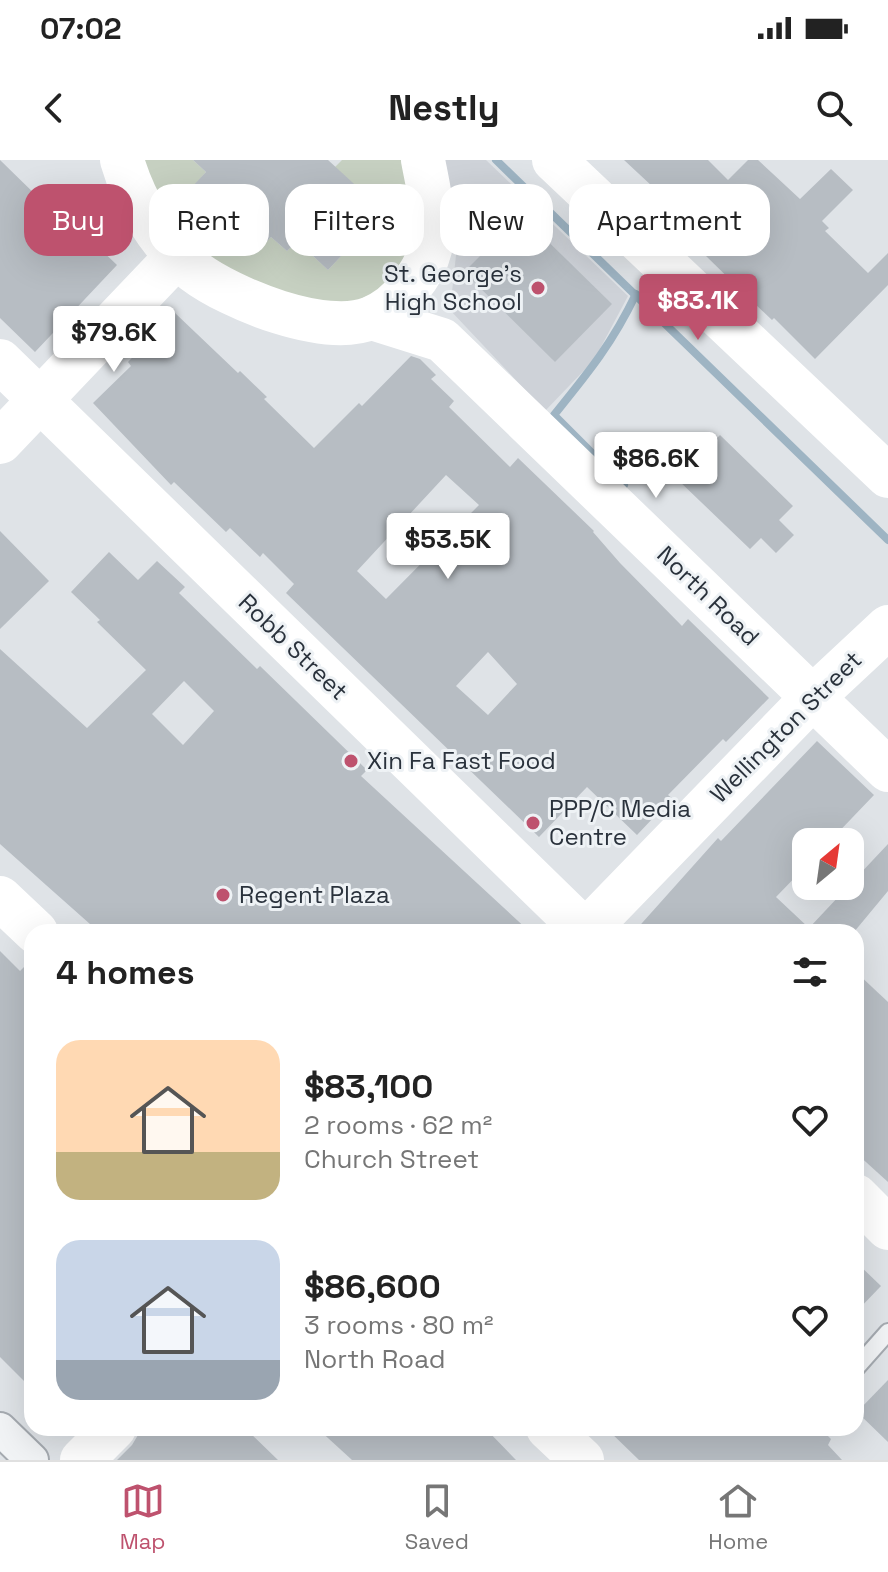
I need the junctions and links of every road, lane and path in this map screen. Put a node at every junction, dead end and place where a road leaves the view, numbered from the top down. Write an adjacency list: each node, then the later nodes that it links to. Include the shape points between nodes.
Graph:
1 (122, 160): 4 (street)
2 (423, 160): 6 (street, via 432,226 426,264 399,300)
3 (554, 160): 10 (street)
4 (149, 219)
5 (177, 256): 6 (street, via 242,301 320,321); 8 (street)
6 (372, 318): 12 (street, North Road, via 442,340)
7 (0, 361): 8 (street, Robb Street)
8 (41, 401): 9 (street); 16 (street, Robb Street)
9 (0, 442)
10 (888, 476)
11 (888, 627): 12 (street, Wellington Street)
12 (813, 697): 13 (street, North Road); 17 (street, Wellington Street)
13 (888, 770)
14 (0, 898): 15 (street)
15 (28, 924)
16 (578, 924)
17 (594, 924)
18 (864, 1204): 19 (street)
19 (888, 1228)
20 (888, 1332): 21 (lane)
21 (864, 1359)
22 (0, 1429): 25 (street)
23 (106, 1436): 26 (street)
24 (556, 1436): 27 (street)
25 (32, 1460)
26 (82, 1460)
27 (582, 1460)

